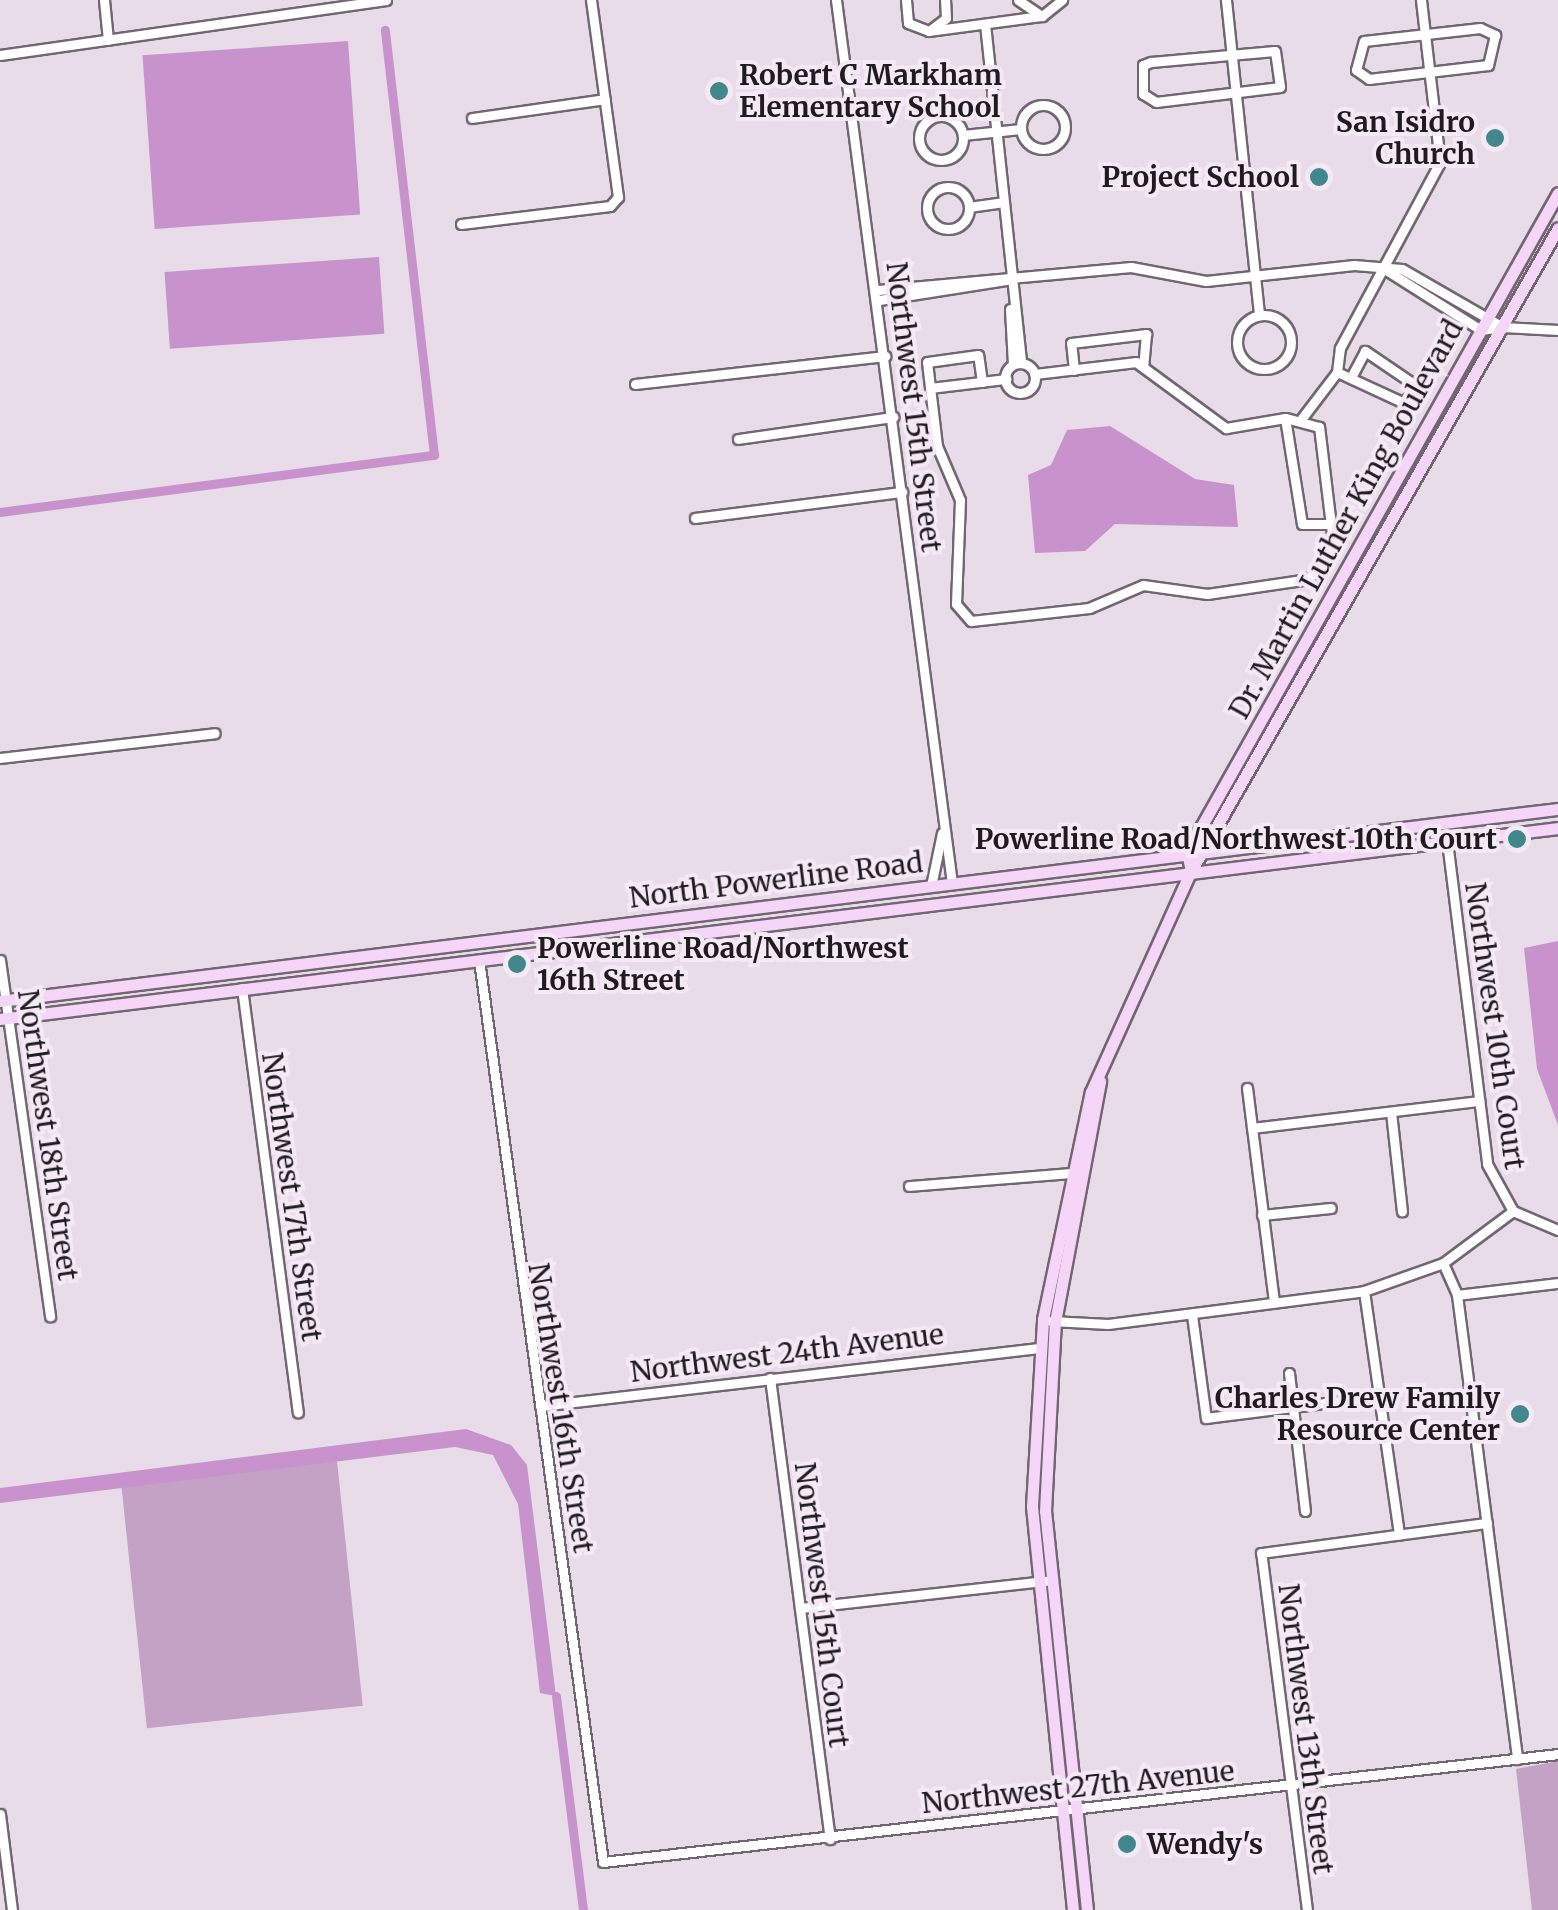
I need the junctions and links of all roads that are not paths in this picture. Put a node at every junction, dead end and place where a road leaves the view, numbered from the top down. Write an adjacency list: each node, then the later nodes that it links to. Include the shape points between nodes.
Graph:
1 (104, 0): 16 (street)
2 (386, 0): 11 (street)
3 (591, 0): 21 (street)
4 (836, 0): 35 (street, Northwest 15th Street)
5 (906, 0): 14 (street, via 908,23)
6 (945, 0): 14 (street, via 946,18)
7 (1018, 0): 12 (street)
8 (1062, 0): 12 (street)
9 (1226, 0): 17 (street)
10 (1421, 0): 15 (street)
11 (367, 3): 16 (street)
12 (1042, 16): 13 (street)
13 (985, 24): 14 (street); 24 (street)
14 (929, 32)
15 (1424, 34): 19 (street); 19 (street, via 1494,35 1488,65); 19 (street, via 1358,45 1356,70 1368,78)
16 (108, 40): 18 (street)
17 (1231, 54): 20 (street); 20 (street, via 1274,51 1283,78 1280,86); 20 (street, via 1151,62 1140,75 1143,94 1156,102)
18 (0, 55)
19 (1430, 72): 32 (street, via 1440,162)
20 (1235, 94): 33 (street)
21 (605, 99): 22 (street); 29 (street, via 618,197 610,206)
22 (472, 118)
23 (1021, 128): 23 (street, via 1046,150 1066,128 1062,113 1041,104); 24 (street)
24 (991, 132): 25 (street); 27 (street)
25 (962, 135): 25 (street, via 938,117 920,138 925,153 944,160)
26 (1558, 193): 37 (main road, Dr. Martin Luther King Boulevard)
27 (999, 204): 28 (street); 34 (street)
28 (969, 206): 28 (street, via 945,186 926,207 930,221 950,229)
29 (461, 224)
30 (1558, 228): 31 (main road, Dr. Martin Luther King Boulevard)
31 (1552, 250): 38 (main road, Dr. Martin Luther King Boulevard)
32 (1384, 268): 33 (street); 37 (street); 44 (street, via 1340,348)
33 (1254, 276): 34 (street, via 1206,281 1132,267); 36 (street)
34 (1008, 280): 35 (street); 41 (street)
35 (878, 295): 40 (street, Northwest 15th Street)
36 (1259, 315): 36 (street, via 1244,323 1237,346 1252,366 1269,368 1291,342 1277,318)
37 (1484, 325): 38 (street); 66 (main road, Dr. Martin Luther King Boulevard)
38 (1502, 327): 39 (street); 65 (main road, Dr. Martin Luther King Boulevard)
39 (1558, 330)
40 (885, 356): 49 (street); 51 (street, Northwest 15th Street)
41 (1017, 364): 45 (street); 47 (street)
42 (1142, 367): 43 (street); 43 (street, via 1146,334 1071,344); 52 (street, via 1226,428)
43 (1074, 370): 45 (street)
44 (1338, 372): 46 (street); 53 (street)
45 (1035, 374): 47 (street, via 1023,392)
46 (1352, 374): 46 (street, via 1365,351 1421,389 1402,402)
47 (1006, 379): 48 (street)
48 (982, 382): 50 (street); 50 (street, via 978,356 927,362)
49 (636, 384)
50 (930, 388): 57 (street, via 942,463 960,500 950,564 965,619 1090,608 1143,585 1198,594 1290,584 1323,566)
51 (893, 417): 54 (street); 55 (street, Northwest 15th Street)
52 (1284, 418): 53 (street); 57 (street, via 1302,524)
53 (1302, 418): 57 (street, via 1319,427)
54 (738, 439)
55 (902, 492): 56 (street); 62 (street, Northwest 15th Street)
56 (695, 518)
57 (1330, 524)
58 (216, 733): 59 (street)
59 (0, 758)
60 (1558, 809): 61 (main road, North Powerline Road)
61 (1486, 818): 64 (main road); 65 (main road, North Powerline Road)
62 (944, 820): 69 (street, Northwest 15th Street); 70 (street, Northwest 15th Street)
63 (1558, 828): 64 (main road, North Powerline Road)
64 (1447, 841): 67 (main road, North Powerline Road); 83 (street, Northwest 10th Court)
65 (1210, 849): 66 (main road, North Powerline Road); 67 (main road, Dr. Martin Luther King Boulevard)
66 (1187, 852): 67 (main road); 68 (main road, North Powerline Road)
67 (1191, 871): 71 (main road, North Powerline Road); 81 (main road, Dr. Martin Luther King Boulevard)
68 (984, 879): 69 (main road, North Powerline Road); 71 (main road)
69 (952, 884): 70 (main road, North Powerline Road); 72 (main road)
70 (931, 886): 75 (main road, North Powerline Road)
71 (958, 900): 72 (main road, North Powerline Road)
72 (910, 906): 74 (main road, North Powerline Road)
73 (0, 960): 79 (street, Northwest 18th Street)
74 (478, 960): 77 (main road, North Powerline Road); 105 (street, Northwest 16th Street)
75 (266, 968): 76 (main road, North Powerline Road); 77 (main road)
76 (241, 971): 78 (main road); 79 (main road, North Powerline Road)
77 (242, 988): 78 (main road, North Powerline Road); 107 (street, Northwest 17th Street)
78 (220, 991): 80 (main road, North Powerline Road)
79 (4, 1001): 80 (street, Northwest 18th Street)
80 (5, 1019): 99 (street, Northwest 18th Street)
81 (1100, 1082): 86 (main road, Dr. Martin Luther King Boulevard); 100 (main road, Dr. Martin Luther King Boulevard)
82 (1247, 1088): 85 (street)
83 (1479, 1101): 84 (street); 90 (street, Northwest 10th Court, via 1487,1164)
84 (1391, 1112): 85 (street); 89 (street)
85 (1252, 1128): 91 (street)
86 (1070, 1173): 87 (street); 100 (main road, Dr. Martin Luther King Boulevard)
87 (909, 1186)
88 (1331, 1208): 91 (street)
89 (1402, 1210)
90 (1514, 1211): 92 (street); 93 (street)
91 (1262, 1215): 97 (street)
92 (1558, 1230)
93 (1443, 1263): 95 (street); 96 (street)
94 (1558, 1284): 96 (street)
95 (1364, 1291): 97 (street); 104 (street)
96 (1458, 1295): 110 (street)
97 (1274, 1302): 98 (street)
98 (1192, 1314): 100 (street); 106 (street, via 1206,1418)
99 (50, 1317)
100 (1049, 1320): 101 (main road, Dr. Martin Luther King Boulevard); 108 (main road, Dr. Martin Luther King Boulevard)
101 (1039, 1348): 103 (street, Northwest 24th Avenue); 108 (main road); 112 (main road, Dr. Martin Luther King Boulevard)
102 (1289, 1372): 106 (street)
103 (770, 1378): 105 (street, Northwest 24th Avenue); 113 (street, Northwest 15th Court)
104 (1381, 1396): 106 (street); 111 (street)
105 (540, 1406): 121 (street, Northwest 16th Street)
106 (1294, 1408): 109 (street)
107 (298, 1412)
108 (1047, 1419): 112 (main road, Dr. Martin Luther King Boulevard)
109 (1305, 1511)
110 (1487, 1523): 111 (street); 115 (street)
111 (1399, 1534): 116 (street, Northwest 13th Street, via 1261,1553)
112 (1041, 1581): 113 (street); 117 (main road, Dr. Martin Luther King Boulevard); 118 (main road, Dr. Martin Luther King Boulevard)
113 (800, 1608): 120 (street, Northwest 15th Court)
114 (1558, 1754): 115 (street, Northwest 27th Avenue)
115 (1516, 1759): 116 (street, Northwest 27th Avenue)
116 (1291, 1786): 117 (street, Northwest 27th Avenue); 125 (street, Northwest 13th Street)
117 (1074, 1809): 118 (street, Northwest 27th Avenue); 124 (main road, Dr. Martin Luther King Boulevard)
118 (1060, 1810): 120 (street, Northwest 27th Avenue); 123 (main road, Dr. Martin Luther King Boulevard)
119 (0, 1814): 122 (street)
120 (830, 1839): 121 (street, Northwest 27th Avenue)
121 (603, 1862)
122 (12, 1910)
123 (1074, 1910)
124 (1087, 1910)
125 (1307, 1910)

